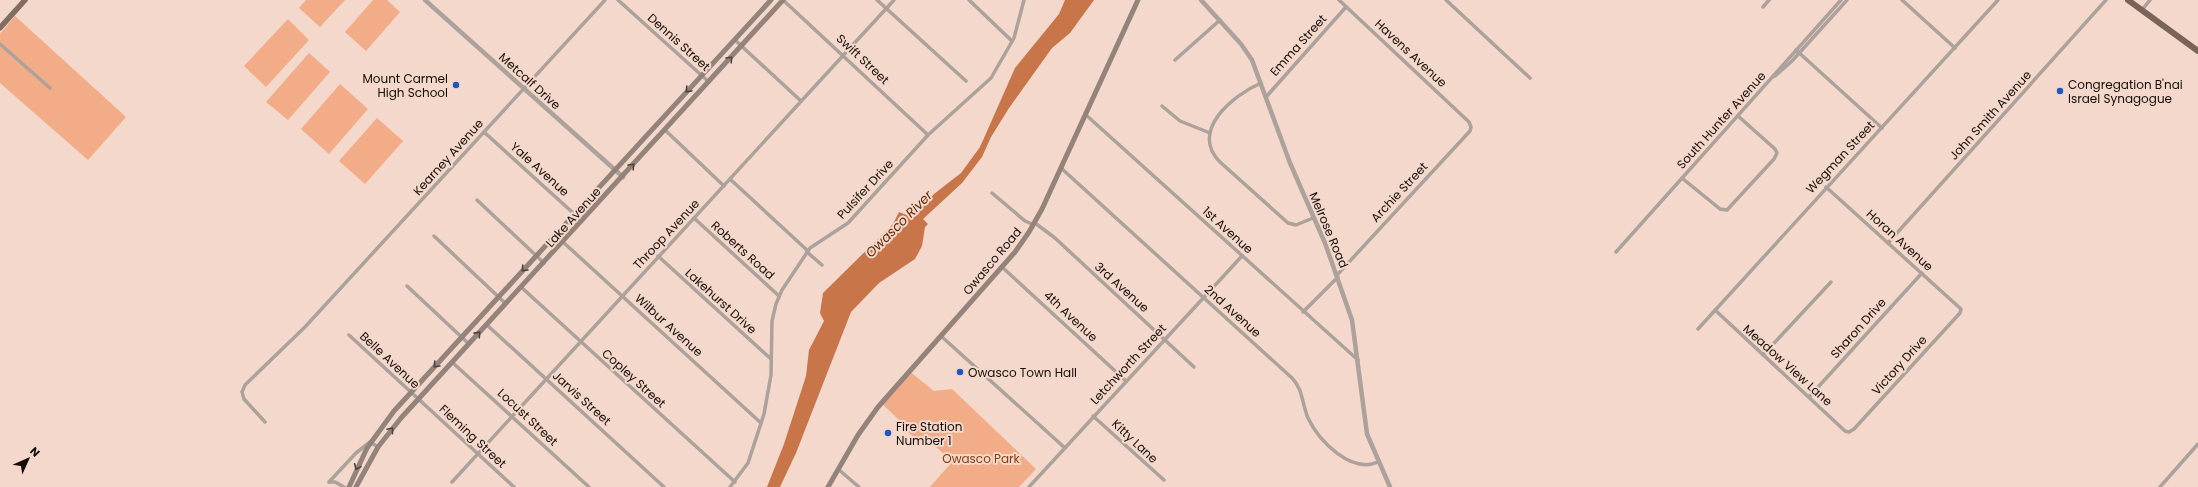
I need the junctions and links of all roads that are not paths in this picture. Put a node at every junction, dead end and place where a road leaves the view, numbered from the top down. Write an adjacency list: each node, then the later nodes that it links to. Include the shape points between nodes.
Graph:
1 (25, 0): 28 (main road)
2 (425, 0): 46 (street, Metcalf Drive)
3 (605, 0): 46 (street, Kearney Avenue)
4 (618, 0): 39 (street, Dennis Street)
5 (771, 0): 29 (main road, Lake Avenue)
6 (783, 0): 32 (main road, Lake Avenue); 37 (street, Swift Street)
7 (877, 0): 25 (street)
8 (894, 0): 25 (street, Throop Avenue)
9 (969, 0): 30 (street)
10 (1024, 0): 30 (street, Pulsifer Drive)
11 (1138, 0): 50 (main road, Owasco Road)
12 (1201, 0): 27 (street, Melrose Road)
13 (1339, 0): 23 (street, Havens Avenue)
14 (1446, 0): 40 (street)
15 (1769, 0): 24 (street)
16 (1841, 0): 34 (street, South Hunter Avenue)
17 (1847, 0): 36 (street)
18 (1902, 0): 33 (street)
19 (1998, 0): 33 (street, Wegman Street)
20 (2106, 0): 74 (street, John Smith Avenue)
21 (2128, 0): 26 (highway)
22 (2150, 0): 26 (street)
23 (1346, 7): 47 (street, Emma Street); 52 (street, Havens Avenue)
24 (1763, 7)
25 (886, 9): 37 (street, Throop Avenue); 42 (street)
26 (2142, 10): 35 (highway)
27 (1220, 20): 38 (street); 44 (street, Melrose Road, via 1246,51)
28 (0, 28)
29 (735, 40): 32 (street); 39 (main road, Lake Avenue)
30 (1012, 41): 57 (street, Pulsifer Drive, via 997,70)
31 (0, 44): 45 (street)
32 (741, 47): 43 (main road, Lake Avenue, one-way to 32); 48 (street)
33 (1955, 48): 53 (street, Wegman Street)
34 (1796, 50): 36 (street); 41 (street, South Hunter Avenue)
35 (2198, 51)
36 (1800, 53): 41 (street); 53 (street)
37 (843, 55): 48 (street, Throop Avenue); 57 (street, Swift Street)
38 (1175, 60)
39 (702, 76): 43 (street, Dennis Street); 59 (main road, Lake Avenue, one-way to 59)
40 (1530, 78)
41 (1771, 79): 51 (street, South Hunter Avenue)
42 (966, 81)
43 (709, 82): 54 (main road, Lake Avenue)
44 (1261, 83): 47 (street, Melrose Road); 56 (street, via 1226,105)
45 (50, 88)
46 (523, 88): 55 (street, Kearney Avenue); 59 (street, Metcalf Drive)
47 (1266, 97): 69 (street, Melrose Road)
48 (802, 101): 62 (street, Throop Avenue)
49 (1162, 106): 56 (street, via 1184,123)
50 (1086, 115): 58 (main road, Owasco Road); 79 (street, 1st Avenue)
51 (1738, 116): 61 (street, South Hunter Avenue); 61 (street, via 1775,149 1777,153 1774,159 1727,210 1720,209)
52 (1469, 122): 84 (street, Archie Street, via 1470,131)
53 (1882, 128): 64 (street, Wegman Street)
54 (665, 130): 60 (main road, Lake Avenue, one-way to 54); 63 (street)
55 (484, 132): 67 (street, Yale Avenue); 116 (street, Kearney Avenue, via 305,327 245,385 242,392 244,399)
56 (1210, 133): 69 (street, via 1210,147 1216,158 1282,218 1294,225)
57 (928, 135): 75 (street, Pulsifer Drive, via 848,223)
58 (1061, 168): 71 (main road, Owasco Road); 91 (street, 2nd Avenue)
59 (614, 171): 60 (street, Metcalf Drive); 67 (main road, Lake Avenue)
60 (623, 177): 70 (main road, Lake Avenue)
61 (1682, 178): 76 (street, South Hunter Avenue)
62 (730, 179): 63 (street, Throop Avenue); 75 (street)
63 (724, 186): 68 (street, Throop Avenue)
64 (1826, 187): 74 (street, Horan Avenue); 94 (street, Wegman Street)
65 (992, 193): 71 (street, via 1028,224)
66 (477, 200): 77 (street)
67 (575, 214): 70 (street, Yale Avenue); 77 (main road, Lake Avenue)
68 (694, 218): 78 (street, Throop Avenue); 90 (street, Roberts Road)
69 (1313, 218): 84 (street, Melrose Road)
70 (582, 221): 73 (main road, Lake Avenue)
71 (1035, 223): 82 (main road, Owasco Road); 101 (street, 3rd Avenue, via 1055,238)
72 (434, 236): 88 (street)
73 (563, 242): 80 (main road, Lake Avenue); 89 (street, Wilbur Avenue)
74 (1888, 243): 83 (street, Horan Avenue)
75 (807, 252): 81 (street); 90 (street, Pulsifer Drive)
76 (1616, 252)
77 (537, 255): 80 (street); 88 (main road, Lake Avenue, one-way to 88)
78 (658, 256): 89 (street, Throop Avenue); 105 (street, Lakehurst Drive)
79 (1242, 256): 91 (street, Letchworth Street); 95 (street, 1st Avenue)
80 (544, 263): 87 (main road, Lake Avenue)
81 (822, 265)
82 (1002, 267): 99 (main road, Owasco Road); 110 (street, 4th Avenue)
83 (1922, 273): 93 (street, Horan Avenue); 112 (street, Sharon Drive)
84 (1337, 276): 95 (street, Archie Street); 106 (street, Melrose Road, via 1352,320)
85 (1830, 282): 104 (street)
86 (407, 286): 100 (street)
87 (521, 288): 92 (main road, Lake Avenue); 102 (street, Copley Street)
88 (499, 296): 92 (street); 100 (main road, Lake Avenue)
89 (622, 296): 102 (street, Throop Avenue); 117 (street, Wilbur Avenue)
90 (779, 296): 105 (street, Pulsifer Drive, via 772,321)
91 (1204, 298): 101 (street, Letchworth Street); 124 (street, 2nd Avenue, via 1295,381 1302,394 1308,418 1322,438 1337,452 1356,463 1367,466)
92 (506, 304): 96 (main road, Lake Avenue)
93 (1961, 308): 118 (street, Victory Drive, via 1960,313)
94 (1714, 310): 97 (street, Wegman Street); 104 (street, Meadow View Lane)
95 (1303, 312): 106 (street, 1st Avenue)
96 (487, 325): 103 (main road, Lake Avenue, one-way to 96); 109 (street, Jarvis Street)
97 (1698, 329)
98 (348, 335): 111 (street, Belle Avenue)
99 (941, 336): 122 (street); 125 (main road, Owasco Road, via 872,414)
100 (461, 338): 103 (street); 111 (main road, Lake Avenue, one-way to 111)
101 (1165, 339): 108 (street, 3rd Avenue); 110 (street, Letchworth Street)
102 (581, 342): 109 (street, Throop Avenue); 128 (street, Copley Street)
103 (469, 344): 107 (main road, Lake Avenue)
104 (1763, 355): 112 (street, Meadow View Lane)
105 (771, 359): 117 (street, Pulsifer Drive, via 768,397)
106 (1358, 360): 124 (street, Melrose Road, via 1365,427)
107 (453, 363): 113 (main road, Lake Avenue); 114 (street, Locust Street)
108 (1194, 368)
109 (546, 379): 114 (street, Throop Avenue); 134 (street, Jarvis Street)
110 (1126, 381): 115 (street, Letchworth Street)
111 (411, 392): 113 (street, Belle Avenue); 119 (main road, Lake Avenue)
112 (1809, 397): 118 (street, Meadow View Lane)
113 (418, 400): 121 (main road, Lake Avenue, one-way to 113); 123 (street, Fleming Street)
114 (513, 416): 123 (street, Throop Avenue); 133 (street, Locust Street)
115 (1093, 416): 122 (street, Letchworth Street); 126 (street, Kitty Lane)
116 (265, 422)
117 (761, 423): 128 (street, Pulsifer Drive, via 748,463)
118 (1849, 432)
119 (370, 442): 121 (street); 129 (street, Lake Avenue, via 329,482); 130 (main road, Lake Avenue, one-way to 130)
120 (2198, 444): 140 (street)
121 (378, 447): 131 (main road, Lake Avenue)
122 (1065, 448): 138 (street, Letchworth Street)
123 (477, 454): 127 (street, Throop Avenue); 132 (street, Fleming Street)
124 (1378, 462): 139 (street, Melrose Road)
125 (838, 468): 136 (main road, Owasco Road); 137 (street)
126 (1164, 480)
127 (452, 482)
128 (735, 482): 135 (street, Pulsifer Drive)
129 (344, 487)
130 (349, 487)
131 (356, 487)
132 (514, 487)
133 (589, 487)
134 (664, 487)
135 (730, 487)
136 (828, 487)
137 (859, 487)
138 (1029, 487)
139 (1390, 487)
140 (2160, 487)

